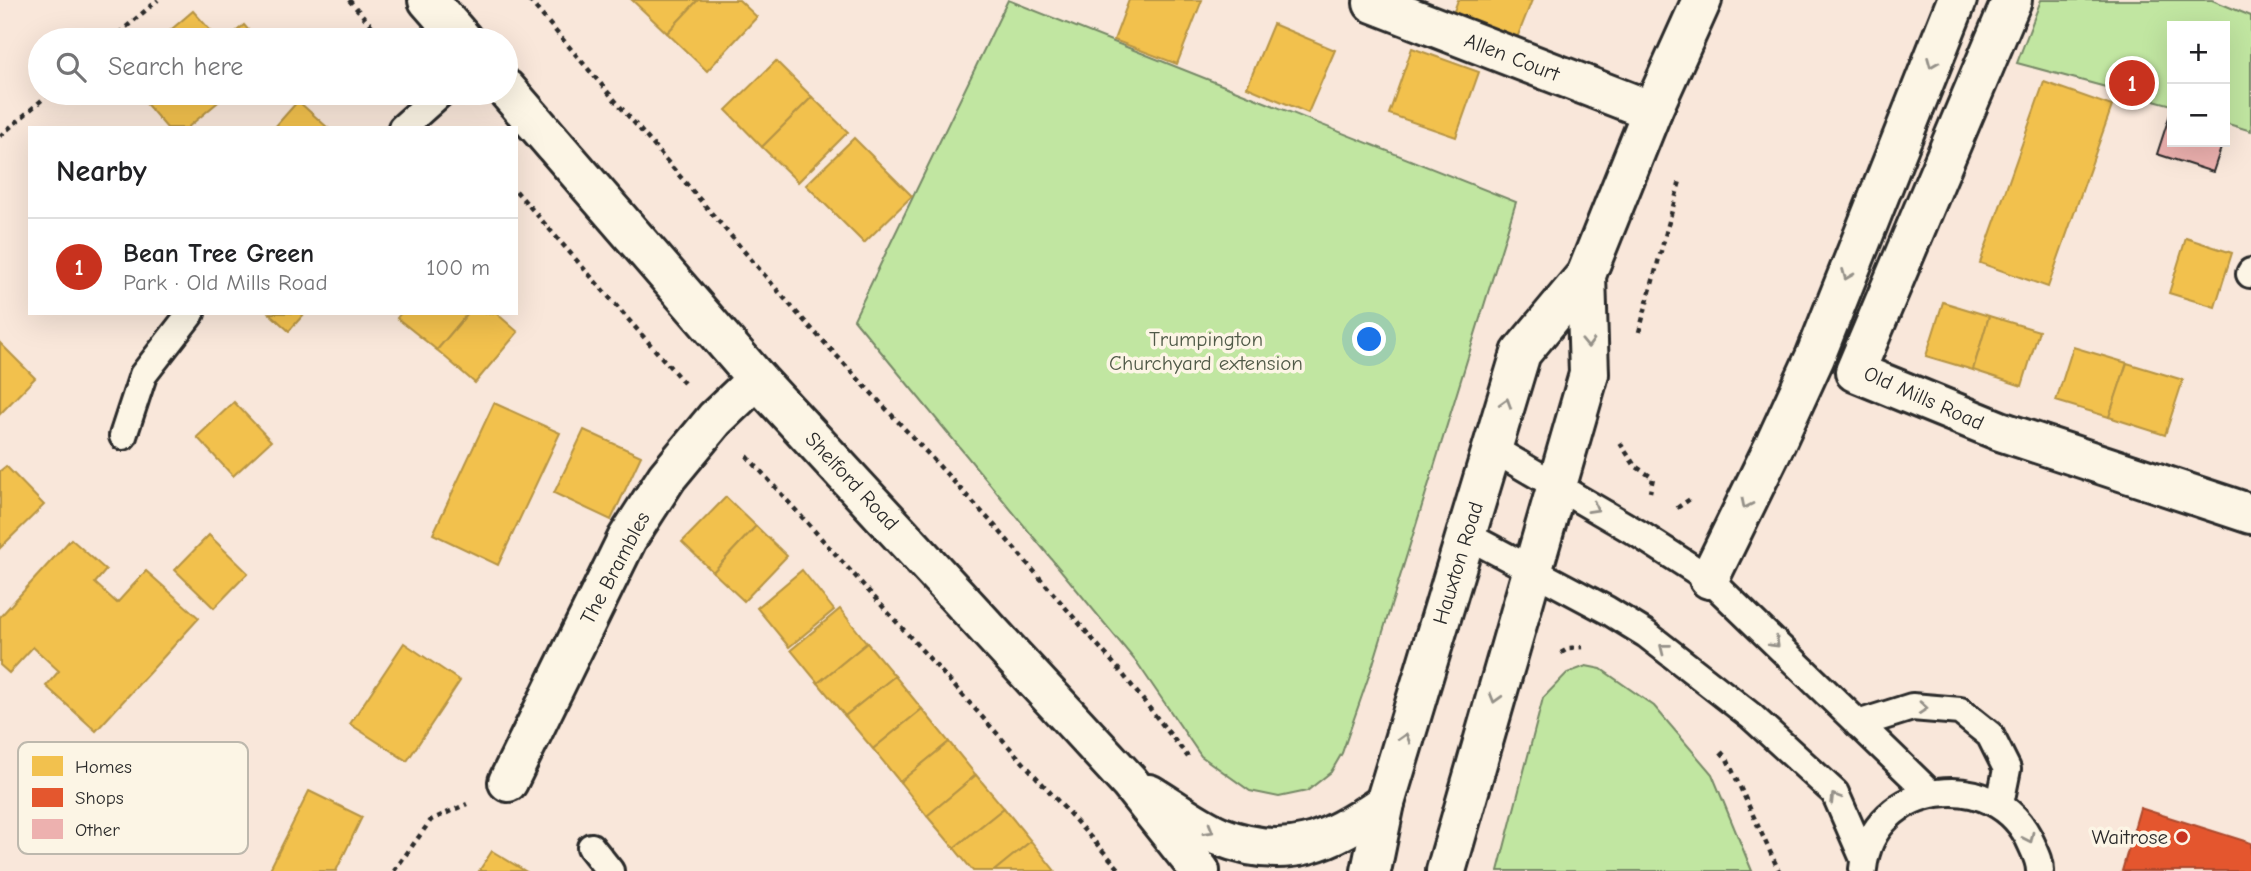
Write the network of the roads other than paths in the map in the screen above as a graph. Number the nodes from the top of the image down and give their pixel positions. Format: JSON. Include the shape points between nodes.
{"nodes":[{"id":1,"x":428,"y":0,"type":"edge"},
{"id":2,"x":1702,"y":0,"type":"edge"},
{"id":3,"x":1957,"y":0,"type":"edge"},
{"id":4,"x":2012,"y":0,"type":"edge"},
{"id":5,"x":1373,"y":3,"type":"dead end"},
{"id":6,"x":452,"y":28,"type":"edge"},
{"id":7,"x":518,"y":103,"type":"edge"},
{"id":8,"x":428,"y":105,"type":"edge"},
{"id":9,"x":1651,"y":111,"type":"junction"},
{"id":10,"x":404,"y":126,"type":"edge"},
{"id":11,"x":1586,"y":275,"type":"junction"},
{"id":12,"x":189,"y":315,"type":"edge"},
{"id":13,"x":757,"y":379,"type":"junction"},
{"id":14,"x":123,"y":436,"type":"dead end"},
{"id":15,"x":1493,"y":449,"type":"junction"},
{"id":16,"x":1556,"y":486,"type":"junction"},
{"id":17,"x":2251,"y":514,"type":"edge"},
{"id":18,"x":1466,"y":535,"type":"junction"},
{"id":19,"x":1532,"y":570,"type":"junction"},
{"id":20,"x":1709,"y":579,"type":"junction"},
{"id":21,"x":1858,"y":724,"type":"junction"},
{"id":22,"x":508,"y":782,"type":"road end"},
{"id":23,"x":1129,"y":782,"type":"junction"},
{"id":24,"x":1930,"y":793,"type":"junction"},
{"id":25,"x":1385,"y":803,"type":"junction"},
{"id":26,"x":2000,"y":804,"type":"junction"},
{"id":27,"x":591,"y":847,"type":"dead end"},
{"id":28,"x":1863,"y":865,"type":"edge"},
{"id":29,"x":610,"y":871,"type":"edge"},
{"id":30,"x":1200,"y":871,"type":"edge"},
{"id":31,"x":1371,"y":871,"type":"edge"},
{"id":32,"x":1446,"y":871,"type":"edge"},
{"id":33,"x":2040,"y":871,"type":"edge"}],
"edges":[{"from":1,"to":6,"type":"main road"},
{"from":2,"to":9,"type":"main road","name":"Hauxton Road"},
{"from":3,"to":20,"type":"main road","one_way":true,"via":[[1815,357]]},
{"from":4,"to":17,"type":"main road","name":"Old Mills Road","via":[[1855,372],[2000,431]]},
{"from":5,"to":9,"type":"main road","name":"Allen Court"},
{"from":7,"to":13,"type":"main road","name":"Shelford Road"},
{"from":8,"to":10,"type":"lane"},
{"from":9,"to":11,"type":"main road","name":"Hauxton Road"},
{"from":15,"to":11,"type":"main road","name":"Hauxton Road","one_way":true,"via":[[1521,353]]},
{"from":11,"to":16,"type":"main road","name":"Hauxton Road","one_way":true,"via":[[1589,374]]},
{"from":12,"to":14,"type":"lane","via":[[143,375]]},
{"from":13,"to":22,"type":"main road","name":"The Brambles","via":[[715,419],[667,477],[627,539]]},
{"from":13,"to":23,"type":"main road","name":"Shelford Road"},
{"from":15,"to":16,"type":"lane"},
{"from":15,"to":18,"type":"main road","name":"Hauxton Road"},
{"from":16,"to":19,"type":"main road","name":"Hauxton Road"},
{"from":16,"to":20,"type":"lane","one_way":true},
{"from":18,"to":19,"type":"lane"},
{"from":25,"to":18,"type":"main road","name":"Hauxton Road","one_way":true},
{"from":28,"to":19,"type":"lane","one_way":true,"via":[[1835,793],[1751,716],[1646,634]]},
{"from":19,"to":32,"type":"main road","name":"Hauxton Road","one_way":true},
{"from":20,"to":21,"type":"lane","one_way":true},
{"from":21,"to":24,"type":"lane"},
{"from":21,"to":26,"type":"lane","one_way":true,"via":[[1912,707],[1960,711],[1990,735],[2007,769]]},
{"from":23,"to":25,"type":"main road","one_way":true,"via":[[1219,835],[1264,848],[1298,848],[1326,839]]},
{"from":23,"to":30,"type":"main road","name":"Shelford Road"},
{"from":24,"to":26,"type":"lane","via":[[1967,792]]},
{"from":24,"to":28,"type":"lane","via":[[1888,817],[1873,836]]},
{"from":25,"to":31,"type":"main road","name":"Hauxton Road"},
{"from":26,"to":33,"type":"lane","one_way":true,"via":[[2026,830]]},
{"from":27,"to":29,"type":"lane"}]}
